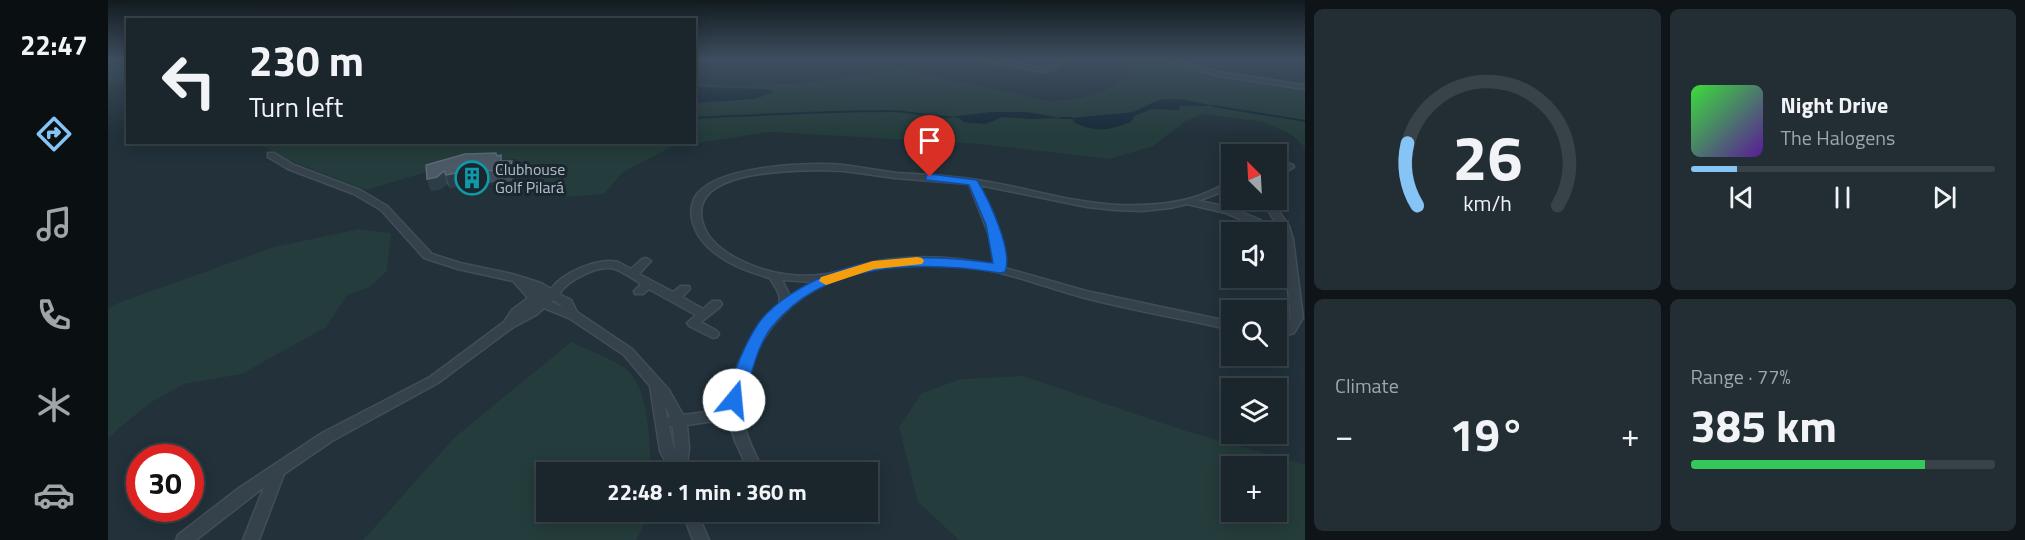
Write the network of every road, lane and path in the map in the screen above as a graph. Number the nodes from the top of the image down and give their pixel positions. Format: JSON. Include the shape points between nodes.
{"nodes":[{"id":1,"x":1286,"y":84,"type":"edge"},
{"id":2,"x":1305,"y":87,"type":"edge"},
{"id":3,"x":271,"y":155,"type":"dead end"},
{"id":4,"x":973,"y":182,"type":"junction"},
{"id":5,"x":1221,"y":190,"type":"edge"},
{"id":6,"x":1190,"y":203,"type":"junction"},
{"id":7,"x":1274,"y":210,"type":"edge"},
{"id":8,"x":1288,"y":239,"type":"junction"},
{"id":9,"x":646,"y":261,"type":"dead end"},
{"id":10,"x":1000,"y":269,"type":"junction"},
{"id":11,"x":622,"y":272,"type":"junction"},
{"id":12,"x":837,"y":275,"type":"junction"},
{"id":13,"x":774,"y":276,"type":"junction"},
{"id":14,"x":648,"y":284,"type":"junction"},
{"id":15,"x":685,"y":289,"type":"dead end"},
{"id":16,"x":639,"y":291,"type":"dead end"},
{"id":17,"x":548,"y":294,"type":"junction"},
{"id":18,"x":674,"y":298,"type":"junction"},
{"id":19,"x":716,"y":304,"type":"dead end"},
{"id":20,"x":784,"y":306,"type":"junction"},
{"id":21,"x":704,"y":314,"type":"junction"},
{"id":22,"x":1221,"y":324,"type":"edge"},
{"id":23,"x":1287,"y":332,"type":"edge"},
{"id":24,"x":713,"y":334,"type":"dead end"},
{"id":25,"x":656,"y":386,"type":"junction"},
{"id":26,"x":734,"y":413,"type":"junction"},
{"id":27,"x":678,"y":421,"type":"junction"},
{"id":28,"x":663,"y":423,"type":"junction"},
{"id":29,"x":672,"y":462,"type":"edge"},
{"id":30,"x":682,"y":462,"type":"edge"},
{"id":31,"x":751,"y":462,"type":"edge"},
{"id":32,"x":278,"y":470,"type":"junction"},
{"id":33,"x":694,"y":522,"type":"edge"},
{"id":34,"x":184,"y":540,"type":"edge"},
{"id":35,"x":251,"y":540,"type":"edge"},
{"id":36,"x":701,"y":540,"type":"edge"}],
"edges":[{"from":1,"to":2,"type":"street"},
{"from":3,"to":17,"type":"street","via":[[291,167],[357,192],[384,208],[428,256],[496,272]]},
{"from":4,"to":6,"type":"street","via":[[1108,208],[1132,210]]},
{"from":4,"to":10,"type":"street","via":[[992,225]]},
{"from":4,"to":13,"type":"street","via":[[820,168],[756,173],[715,184],[702,193],[696,215],[700,233],[741,266]]},
{"from":5,"to":6,"type":"street"},
{"from":6,"to":8,"type":"street","via":[[1249,217]]},
{"from":7,"to":8,"type":"street"},
{"from":8,"to":23,"type":"street","via":[[1297,318]]},
{"from":9,"to":11,"type":"street"},
{"from":10,"to":12,"type":"street","via":[[909,261]]},
{"from":10,"to":22,"type":"street","via":[[1086,294]]},
{"from":11,"to":14,"type":"street"},
{"from":11,"to":17,"type":"street","via":[[615,264],[587,268]]},
{"from":12,"to":13,"type":"street","via":[[796,279]]},
{"from":12,"to":20,"type":"street"},
{"from":13,"to":20,"type":"street","via":[[785,295]]},
{"from":14,"to":16,"type":"street"},
{"from":14,"to":18,"type":"street"},
{"from":15,"to":18,"type":"street"},
{"from":17,"to":25,"type":"street","via":[[567,303],[573,315],[628,352]]},
{"from":17,"to":32,"type":"street","via":[[521,319],[434,380],[348,424]]},
{"from":18,"to":21,"type":"street","via":[[683,308]]},
{"from":19,"to":21,"type":"street"},
{"from":20,"to":26,"type":"street","via":[[764,326],[750,353],[734,400]]},
{"from":21,"to":24,"type":"street","via":[[693,323]]},
{"from":25,"to":27,"type":"street","via":[[672,402]]},
{"from":25,"to":28,"type":"street"},
{"from":26,"to":27,"type":"street"},
{"from":26,"to":31,"type":"street"},
{"from":27,"to":28,"type":"street"},
{"from":27,"to":30,"type":"street"},
{"from":28,"to":29,"type":"street"},
{"from":32,"to":34,"type":"street"},
{"from":32,"to":35,"type":"street"},
{"from":33,"to":36,"type":"street"}]}
